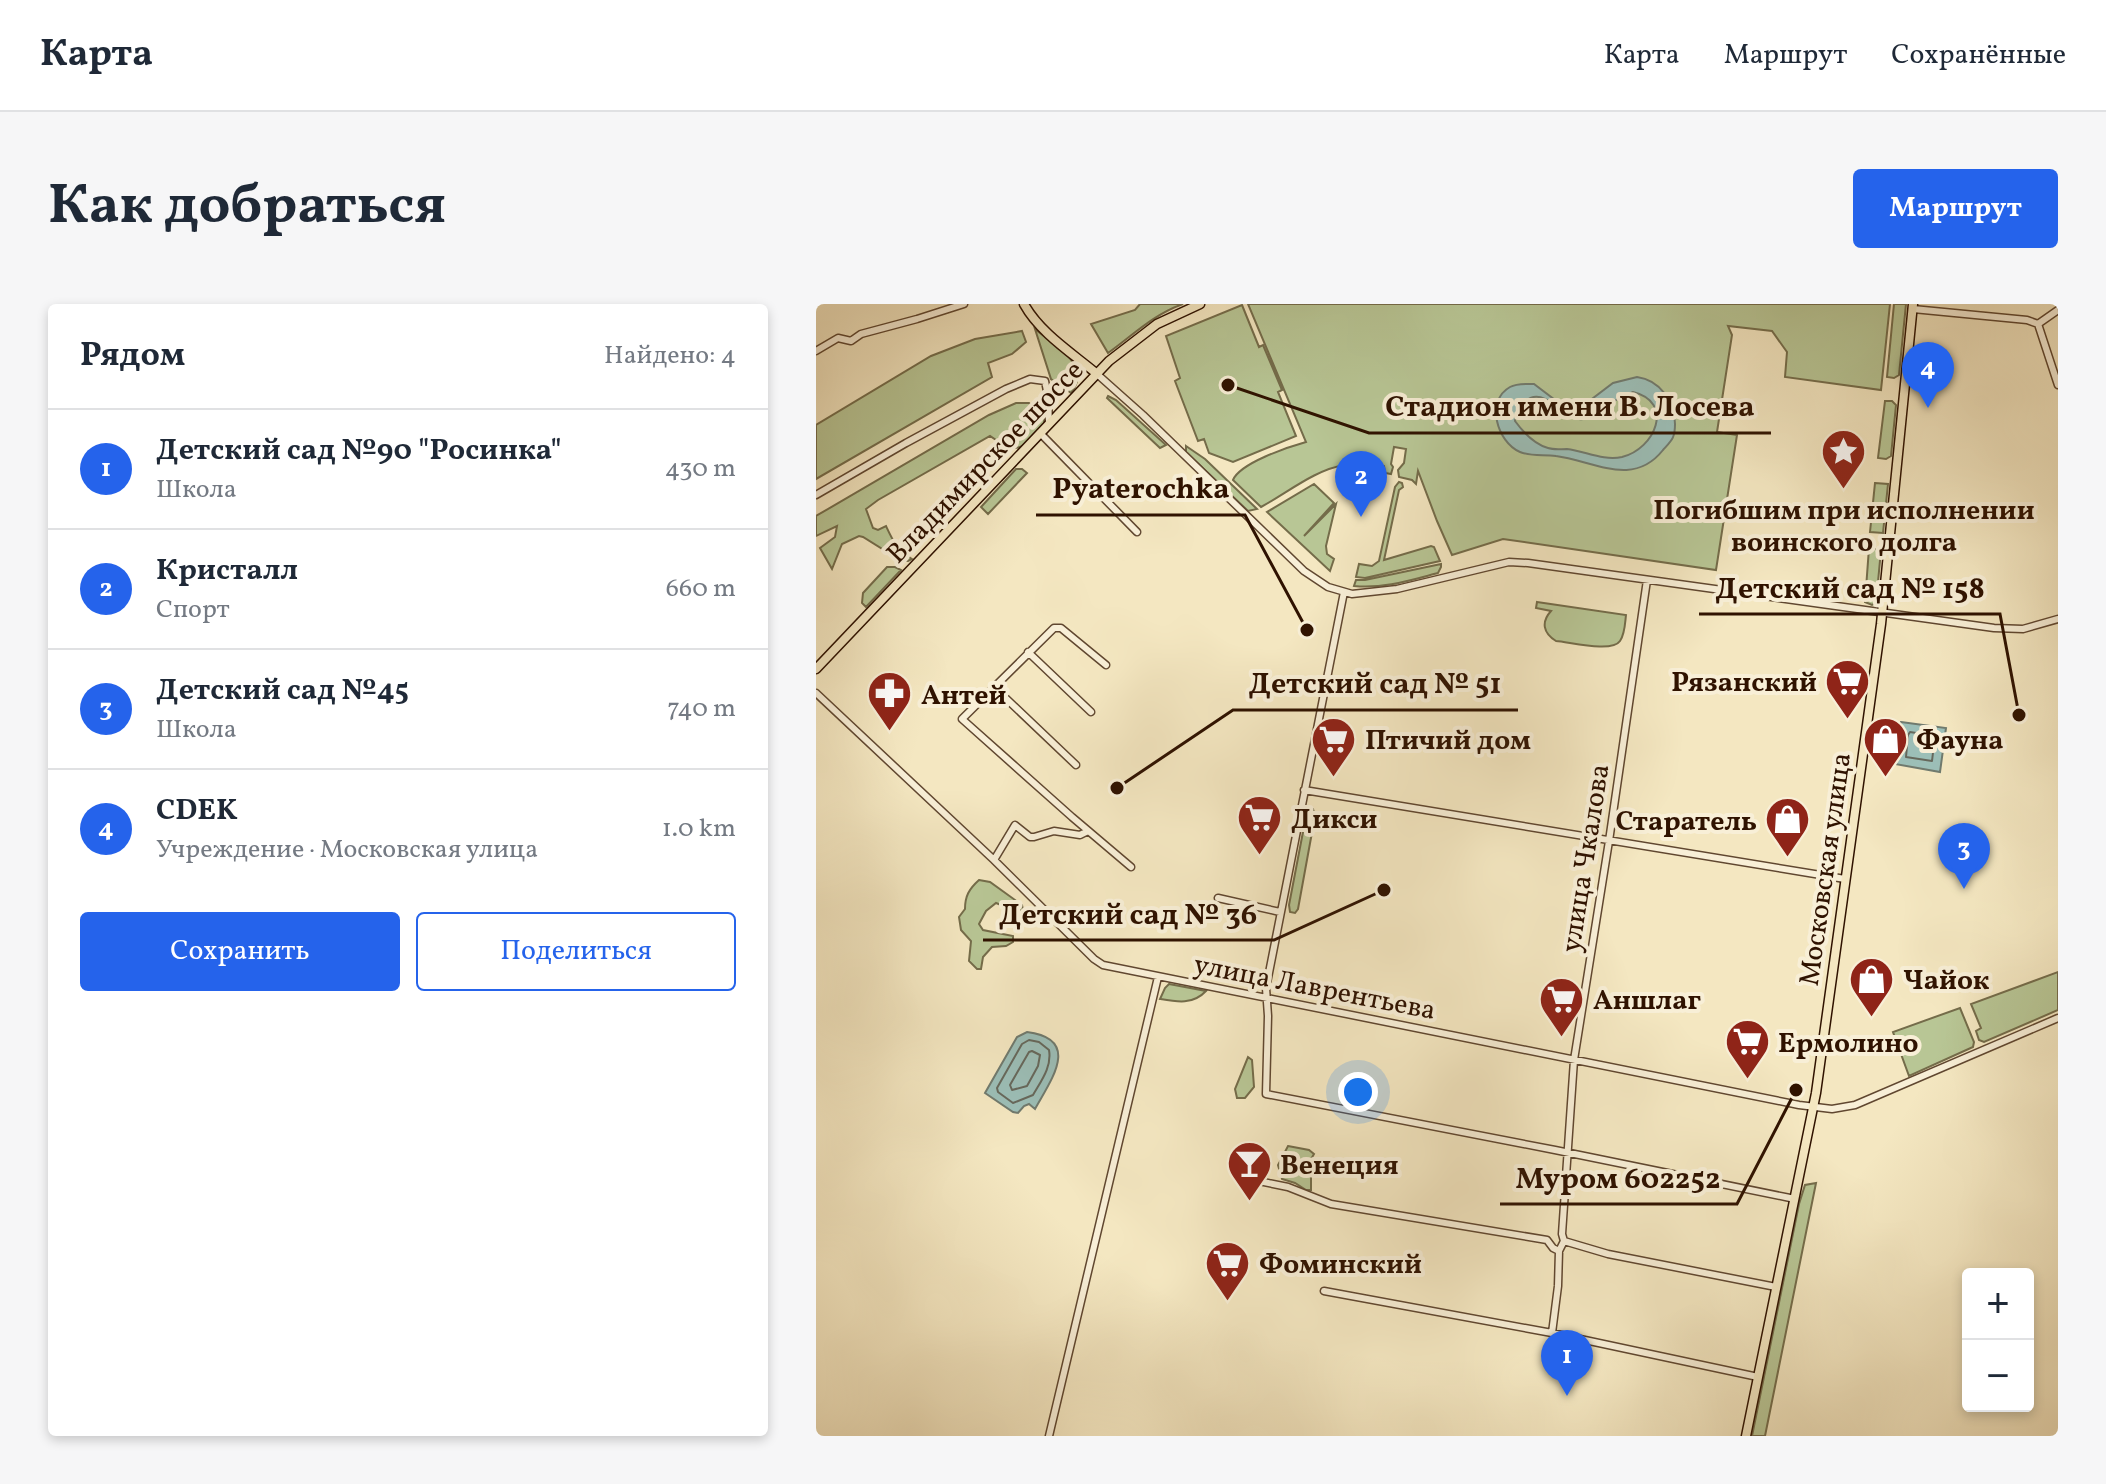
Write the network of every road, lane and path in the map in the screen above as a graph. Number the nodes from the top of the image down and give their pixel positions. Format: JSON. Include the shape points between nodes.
{"nodes":[{"id":1,"x":964,"y":304,"type":"edge"},
{"id":2,"x":1024,"y":304,"type":"edge"},
{"id":3,"x":1200,"y":304,"type":"edge"},
{"id":4,"x":1913,"y":306,"type":"edge"},
{"id":5,"x":2058,"y":310,"type":"edge"},
{"id":6,"x":2038,"y":324,"type":"junction"},
{"id":7,"x":816,"y":351,"type":"edge"},
{"id":8,"x":1097,"y":374,"type":"junction"},
{"id":9,"x":2058,"y":385,"type":"edge"},
{"id":10,"x":1049,"y":424,"type":"junction"},
{"id":11,"x":1040,"y":433,"type":"junction"},
{"id":12,"x":816,"y":495,"type":"edge"},
{"id":13,"x":1137,"y":532,"type":"dead end"},
{"id":14,"x":1647,"y":580,"type":"junction"},
{"id":15,"x":1344,"y":592,"type":"junction"},
{"id":16,"x":1882,"y":613,"type":"junction"},
{"id":17,"x":2058,"y":619,"type":"edge"},
{"id":18,"x":1028,"y":652,"type":"junction"},
{"id":19,"x":1106,"y":665,"type":"dead end"},
{"id":20,"x":816,"y":669,"type":"edge"},
{"id":21,"x":995,"y":688,"type":"junction"},
{"id":22,"x":816,"y":693,"type":"edge"},
{"id":23,"x":1091,"y":712,"type":"dead end"},
{"id":24,"x":1076,"y":765,"type":"dead end"},
{"id":25,"x":1304,"y":790,"type":"junction"},
{"id":26,"x":1088,"y":831,"type":"junction"},
{"id":27,"x":1609,"y":841,"type":"junction"},
{"id":28,"x":994,"y":860,"type":"junction"},
{"id":29,"x":1131,"y":867,"type":"dead end"},
{"id":30,"x":1845,"y":879,"type":"junction"},
{"id":31,"x":1218,"y":898,"type":"dead end"},
{"id":32,"x":1280,"y":912,"type":"junction"},
{"id":33,"x":1158,"y":977,"type":"junction"},
{"id":34,"x":1266,"y":998,"type":"junction"},
{"id":35,"x":2058,"y":1018,"type":"edge"},
{"id":36,"x":1574,"y":1060,"type":"junction"},
{"id":37,"x":1813,"y":1107,"type":"junction"},
{"id":38,"x":1567,"y":1153,"type":"junction"},
{"id":39,"x":1239,"y":1177,"type":"dead end"},
{"id":40,"x":1795,"y":1199,"type":"junction"},
{"id":41,"x":1563,"y":1238,"type":"junction"},
{"id":42,"x":1547,"y":1240,"type":"junction"},
{"id":43,"x":1559,"y":1251,"type":"junction"},
{"id":44,"x":1776,"y":1287,"type":"junction"},
{"id":45,"x":1324,"y":1291,"type":"dead end"},
{"id":46,"x":1552,"y":1333,"type":"junction"},
{"id":47,"x":1758,"y":1377,"type":"junction"},
{"id":48,"x":1049,"y":1436,"type":"edge"},
{"id":49,"x":1746,"y":1436,"type":"edge"}],
"edges":[{"from":1,"to":7,"type":"street","via":[[851,341],[838,338]]},
{"from":2,"to":8,"type":"main road","via":[[1046,331]]},
{"from":3,"to":8,"type":"main road","name":"Владимирское шоссе","via":[[1157,324]]},
{"from":4,"to":6,"type":"street"},
{"from":4,"to":16,"type":"main road","name":"Московская улица"},
{"from":5,"to":6,"type":"street"},
{"from":6,"to":9,"type":"street"},
{"from":8,"to":10,"type":"main road","name":"Владимирское шоссе"},
{"from":8,"to":15,"type":"street","via":[[1304,571]]},
{"from":10,"to":11,"type":"main road","name":"Владимирское шоссе"},
{"from":10,"to":12,"type":"street","via":[[1045,381],[1030,379]]},
{"from":11,"to":13,"type":"street"},
{"from":11,"to":20,"type":"main road","name":"Владимирское шоссе"},
{"from":14,"to":15,"type":"street","via":[[1509,562],[1397,589]]},
{"from":14,"to":16,"type":"street"},
{"from":14,"to":27,"type":"street","name":"улица Чкалова"},
{"from":15,"to":25,"type":"street"},
{"from":16,"to":17,"type":"street","via":[[2010,629]]},
{"from":16,"to":30,"type":"main road","name":"Московская улица"},
{"from":18,"to":19,"type":"street","via":[[1054,628],[1061,628]]},
{"from":18,"to":21,"type":"street"},
{"from":18,"to":23,"type":"street"},
{"from":21,"to":24,"type":"street"},
{"from":21,"to":26,"type":"street","via":[[962,719]]},
{"from":22,"to":28,"type":"street","name":"улица Лаврентьева"},
{"from":25,"to":27,"type":"street"},
{"from":25,"to":32,"type":"street"},
{"from":26,"to":28,"type":"street","via":[[1030,837],[1015,825]]},
{"from":26,"to":29,"type":"street"},
{"from":27,"to":30,"type":"street"},
{"from":27,"to":36,"type":"street","name":"улица Чкалова"},
{"from":28,"to":33,"type":"street","name":"улица Лаврентьева","via":[[1094,959]]},
{"from":30,"to":37,"type":"main road","name":"Московская улица"},
{"from":31,"to":32,"type":"street"},
{"from":32,"to":34,"type":"street"},
{"from":33,"to":34,"type":"street","name":"улица Лаврентьева"},
{"from":33,"to":48,"type":"street"},
{"from":34,"to":36,"type":"street","name":"улица Лаврентьева"},
{"from":34,"to":38,"type":"street","via":[[1266,1094]]},
{"from":35,"to":37,"type":"street","name":"улица Лаврентьева","via":[[1855,1105]]},
{"from":36,"to":37,"type":"street","name":"улица Лаврентьева"},
{"from":36,"to":38,"type":"street","name":"улица Чкалова"},
{"from":37,"to":40,"type":"main road","name":"Московская улица"},
{"from":38,"to":40,"type":"street"},
{"from":38,"to":41,"type":"street","name":"улица Чкалова"},
{"from":39,"to":42,"type":"street","via":[[1288,1187],[1331,1204]]},
{"from":40,"to":44,"type":"main road","name":"Московская улица"},
{"from":41,"to":42,"type":"street"},
{"from":41,"to":43,"type":"street","name":"улица Чкалова"},
{"from":41,"to":44,"type":"street","via":[[1608,1254]]},
{"from":42,"to":43,"type":"street"},
{"from":43,"to":46,"type":"street","name":"улица Чкалова"},
{"from":44,"to":47,"type":"main road","name":"Московская улица"},
{"from":45,"to":46,"type":"street"},
{"from":46,"to":47,"type":"street"},
{"from":47,"to":49,"type":"main road","name":"Московская улица"}]}
